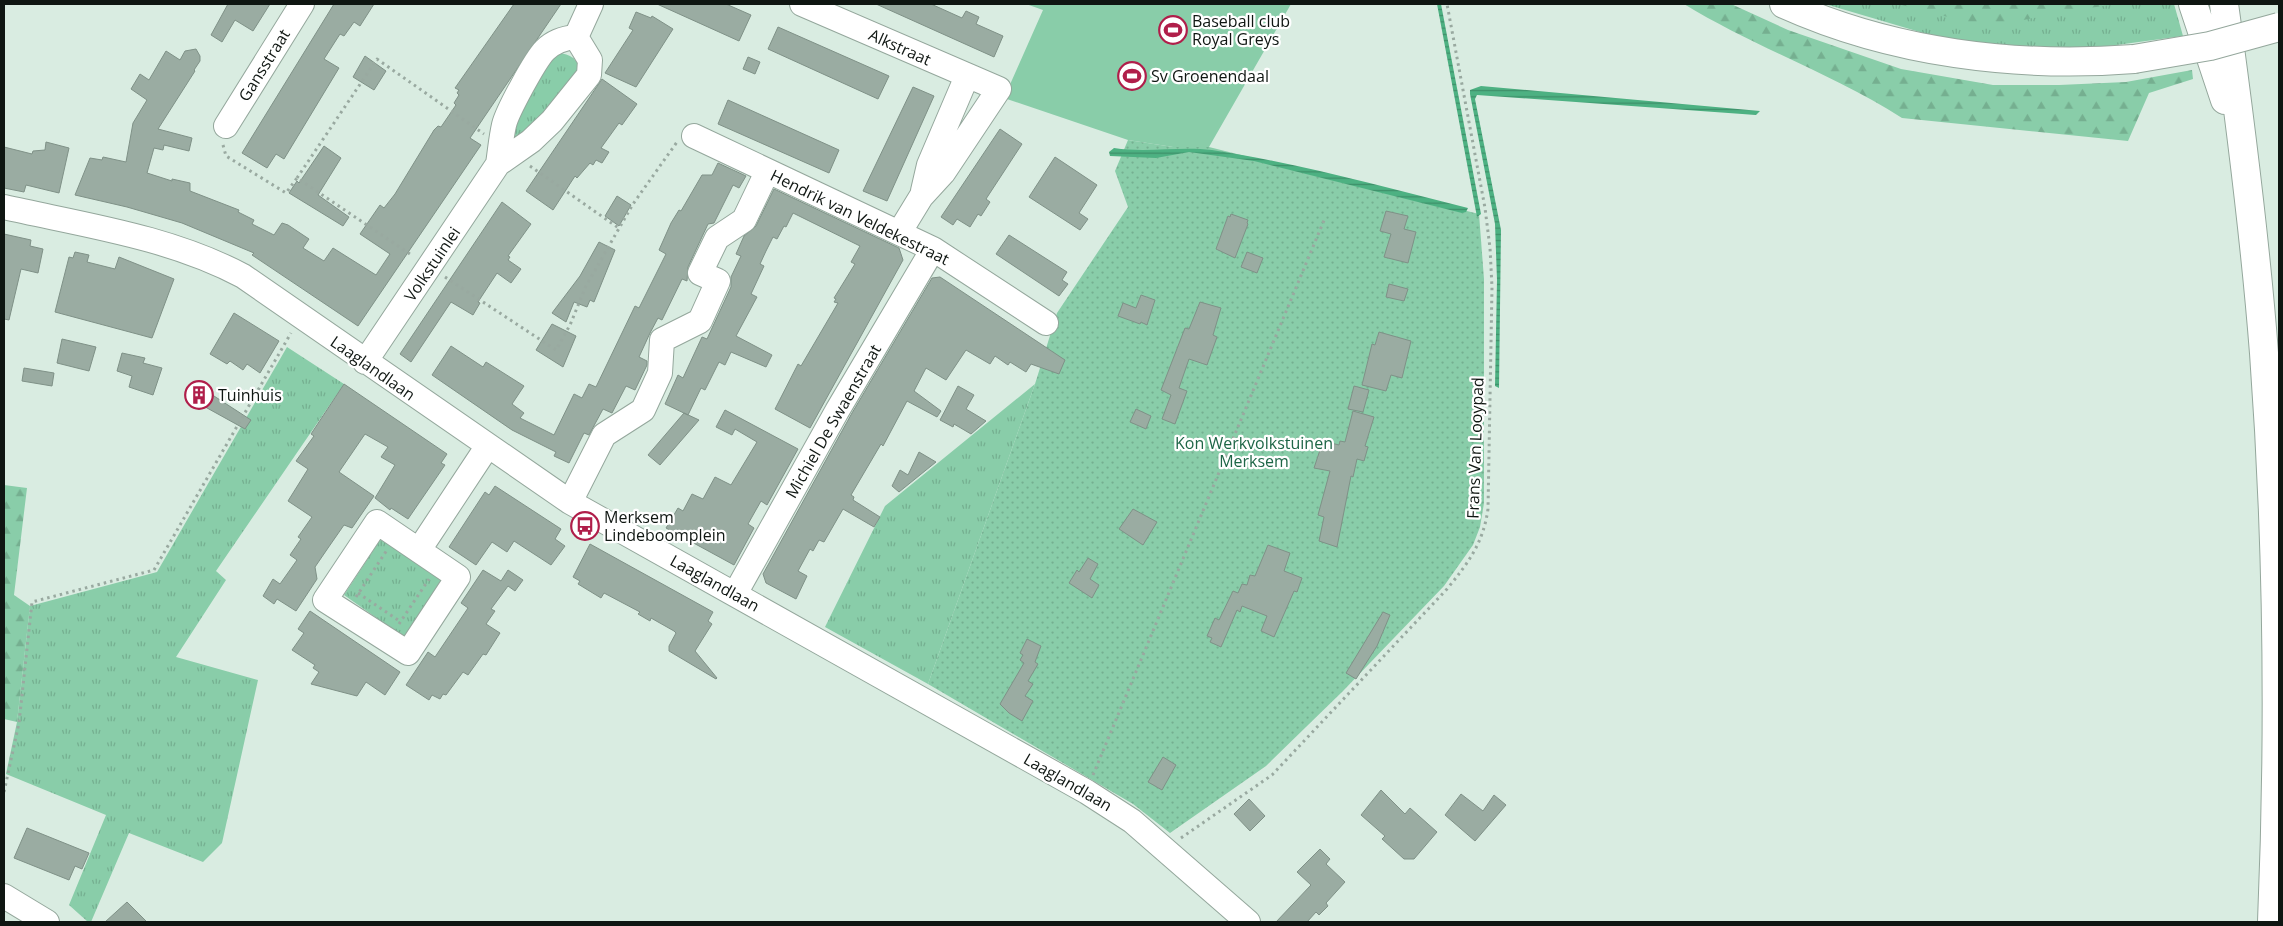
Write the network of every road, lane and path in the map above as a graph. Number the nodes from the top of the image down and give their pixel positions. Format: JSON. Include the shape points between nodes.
{"nodes":[{"id":1,"x":302,"y":4,"type":"edge"},
{"id":2,"x":591,"y":4,"type":"edge"},
{"id":3,"x":802,"y":4,"type":"edge"},
{"id":4,"x":1447,"y":4,"type":"edge"},
{"id":5,"x":1784,"y":4,"type":"edge"},
{"id":6,"x":2193,"y":4,"type":"edge"},
{"id":7,"x":2224,"y":4,"type":"edge"},
{"id":8,"x":2279,"y":27,"type":"edge"},
{"id":9,"x":576,"y":37,"type":"junction"},
{"id":10,"x":967,"y":76,"type":"junction"},
{"id":11,"x":226,"y":126,"type":"dead end"},
{"id":12,"x":694,"y":136,"type":"dead end"},
{"id":13,"x":503,"y":154,"type":"junction"},
{"id":14,"x":2244,"y":159,"type":"junction"},
{"id":15,"x":767,"y":172,"type":"junction"},
{"id":16,"x":297,"y":178,"type":"dead end"},
{"id":17,"x":921,"y":197,"type":"junction"},
{"id":18,"x":4,"y":207,"type":"edge"},
{"id":19,"x":1325,"y":218,"type":"dead end"},
{"id":20,"x":620,"y":228,"type":"dead end"},
{"id":21,"x":899,"y":233,"type":"junction"},
{"id":22,"x":933,"y":249,"type":"junction"},
{"id":23,"x":300,"y":317,"type":"junction"},
{"id":24,"x":1046,"y":323,"type":"dead end"},
{"id":25,"x":365,"y":362,"type":"junction"},
{"id":26,"x":488,"y":446,"type":"junction"},
{"id":27,"x":570,"y":502,"type":"junction"},
{"id":28,"x":397,"y":535,"type":"junction"},
{"id":29,"x":419,"y":550,"type":"junction"},
{"id":30,"x":439,"y":564,"type":"junction"},
{"id":31,"x":358,"y":593,"type":"junction"},
{"id":32,"x":735,"y":594,"type":"junction"},
{"id":33,"x":345,"y":613,"type":"junction"},
{"id":34,"x":394,"y":631,"type":"junction"},
{"id":35,"x":4,"y":792,"type":"edge"},
{"id":36,"x":1086,"y":792,"type":"junction"},
{"id":37,"x":1165,"y":850,"type":"junction"},
{"id":38,"x":4,"y":896,"type":"edge"},
{"id":39,"x":47,"y":922,"type":"edge"},
{"id":40,"x":1248,"y":922,"type":"edge"},
{"id":41,"x":2272,"y":922,"type":"edge"}],
"edges":[{"from":1,"to":11,"type":"street","name":"Gansstraat"},
{"from":2,"to":9,"type":"street"},
{"from":3,"to":10,"type":"street","name":"Alkstraat"},
{"from":4,"to":37,"type":"path","name":"Frans Van Looypad","via":[[1486,208],[1490,248],[1492,297],[1486,527],[1471,558],[1447,589],[1272,775]]},
{"from":5,"to":8,"type":"highway","bridge":true,"via":[[1827,21],[1918,46],[2006,60],[2047,62],[2134,59],[2210,46]]},
{"from":6,"to":14,"type":"highway"},
{"from":7,"to":14,"type":"highway"},
{"from":9,"to":13,"type":"street","name":"Volkstuinlei","via":[[553,44],[536,62],[504,123]]},
{"from":9,"to":13,"type":"street","name":"Volkstuinlei","via":[[590,60],[589,76],[531,141]]},
{"from":10,"to":17,"type":"street","via":[[929,165]]},
{"from":10,"to":17,"type":"street","name":"Alkstraat","via":[[999,89],[943,173]]},
{"from":12,"to":15,"type":"street","name":"Hendrik van Veldekestraat"},
{"from":13,"to":16,"type":"path","via":[[377,59]]},
{"from":13,"to":20,"type":"path"},
{"from":13,"to":25,"type":"street","name":"Volkstuinlei"},
{"from":14,"to":41,"type":"highway","via":[[2264,351],[2276,609]]},
{"from":15,"to":21,"type":"street","name":"Hendrik van Veldekestraat"},
{"from":15,"to":27,"type":"street","via":[[744,220],[717,238],[700,273],[718,281],[700,321],[662,340],[660,373],[643,410],[604,435]]},
{"from":17,"to":21,"type":"street"},
{"from":18,"to":23,"type":"street","name":"Laaglandlaan","via":[[126,234],[208,259],[243,276]]},
{"from":19,"to":36,"type":"path"},
{"from":21,"to":22,"type":"street","name":"Hendrik van Veldekestraat"},
{"from":22,"to":24,"type":"street","name":"Hendrik van Veldekestraat"},
{"from":22,"to":32,"type":"street","name":"Michiel De Swaenstraat","via":[[837,411]]},
{"from":23,"to":25,"type":"street","name":"Laaglandlaan"},
{"from":23,"to":35,"type":"path","via":[[154,570],[32,602],[19,723]]},
{"from":25,"to":26,"type":"street","name":"Laaglandlaan"},
{"from":26,"to":27,"type":"street","name":"Laaglandlaan"},
{"from":26,"to":29,"type":"street"},
{"from":27,"to":32,"type":"street","name":"Laaglandlaan"},
{"from":28,"to":29,"type":"street"},
{"from":28,"to":31,"type":"path"},
{"from":28,"to":33,"type":"street","via":[[377,522],[325,600]]},
{"from":29,"to":30,"type":"street"},
{"from":30,"to":34,"type":"path"},
{"from":30,"to":34,"type":"street","via":[[458,577],[408,653]]},
{"from":31,"to":33,"type":"path"},
{"from":31,"to":34,"type":"path"},
{"from":32,"to":36,"type":"street","name":"Laaglandlaan"},
{"from":33,"to":34,"type":"street"},
{"from":36,"to":37,"type":"street","name":"Laaglandlaan","via":[[1132,821]]},
{"from":37,"to":40,"type":"street","name":"Laaglandlaan"},
{"from":38,"to":39,"type":"street"}]}
